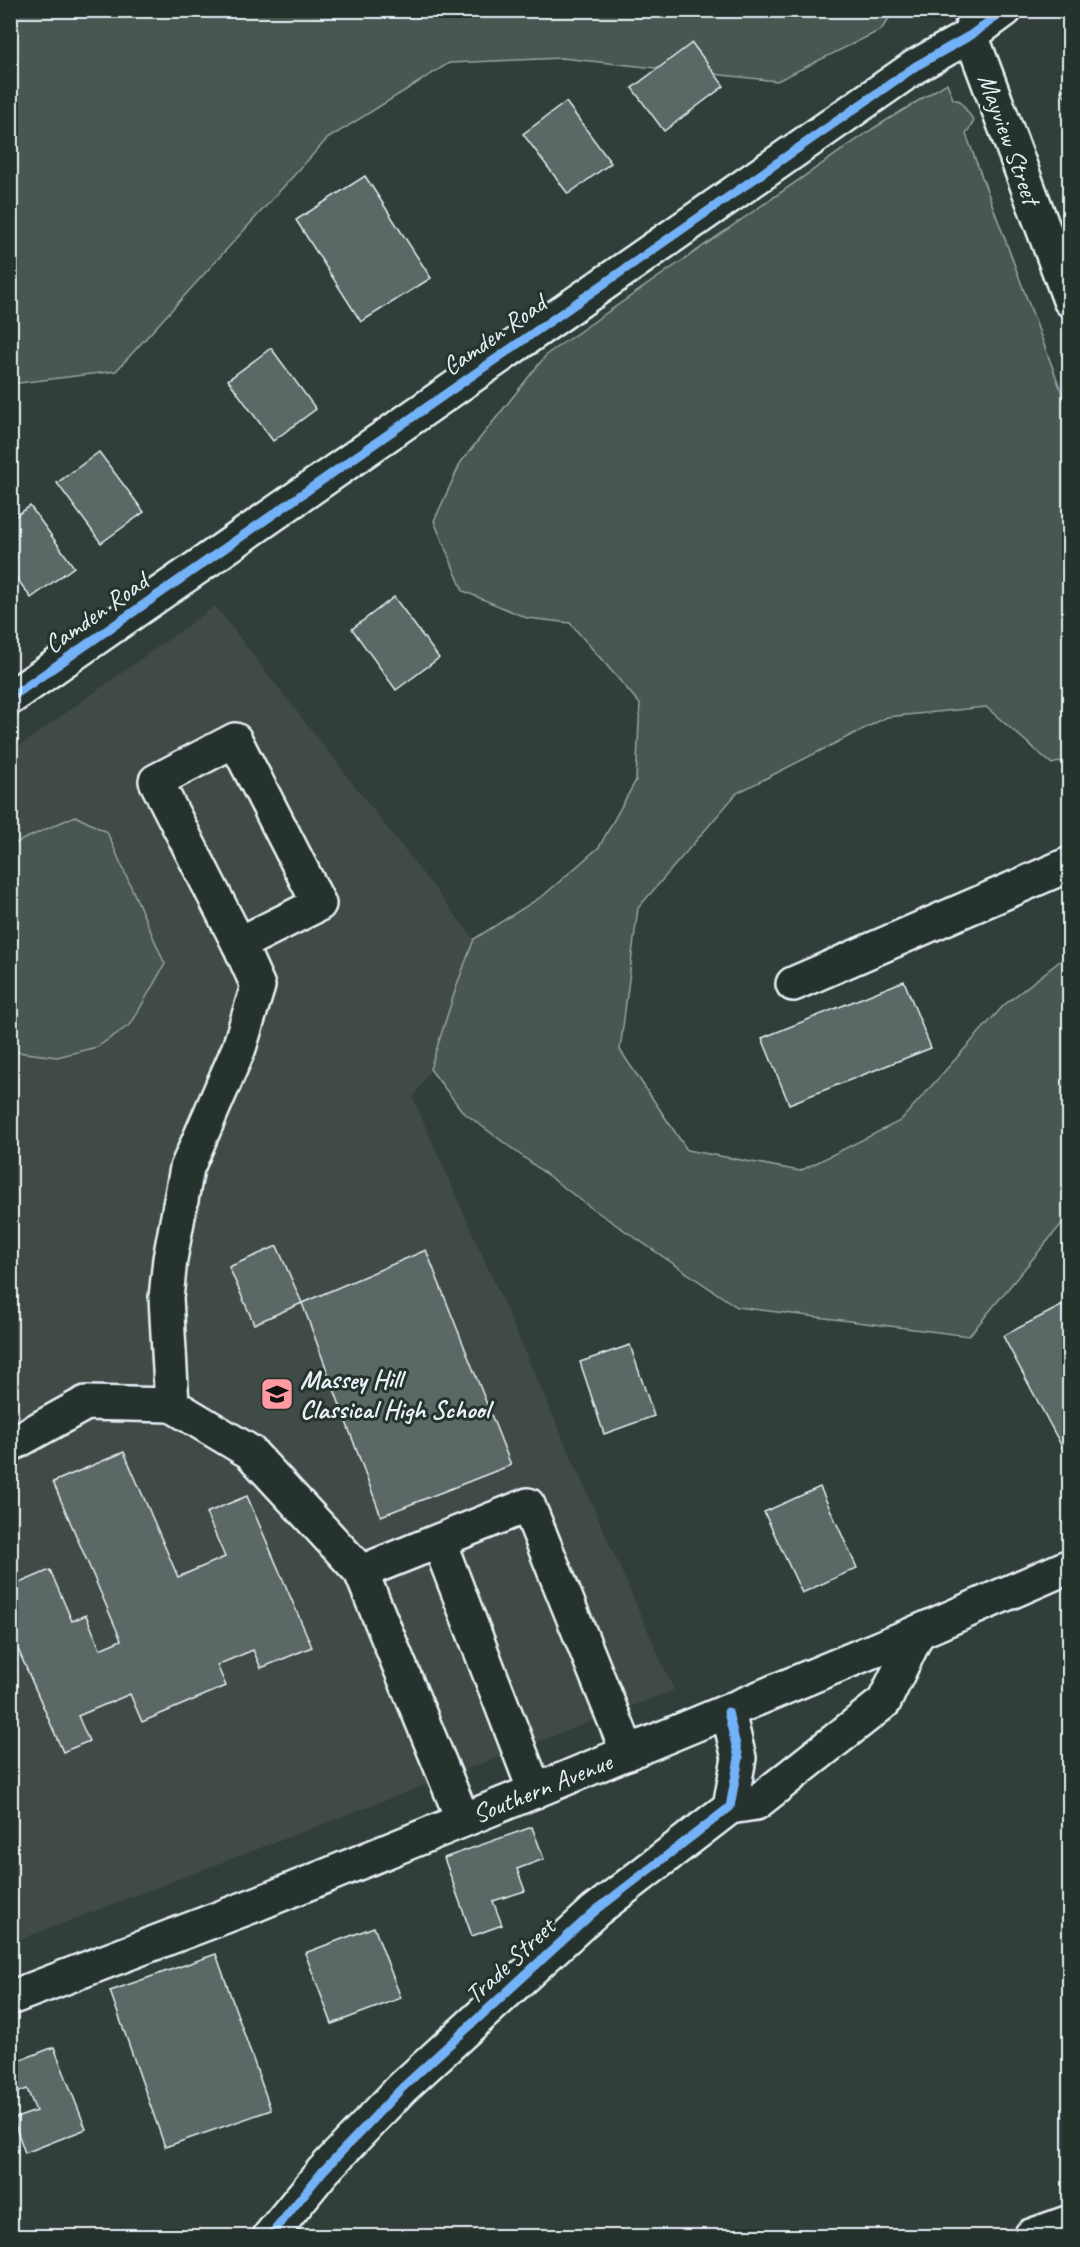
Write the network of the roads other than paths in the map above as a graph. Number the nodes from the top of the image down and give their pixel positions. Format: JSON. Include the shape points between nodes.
{"nodes":[{"id":1,"x":1005,"y":10,"type":"edge"},
{"id":2,"x":972,"y":23,"type":"edge"},
{"id":3,"x":1070,"y":300,"type":"edge"},
{"id":4,"x":10,"y":698,"type":"edge"},
{"id":5,"x":1070,"y":864,"type":"edge"},
{"id":6,"x":239,"y":944,"type":"junction"},
{"id":7,"x":793,"y":984,"type":"dead end"},
{"id":8,"x":171,"y":1405,"type":"junction"},
{"id":9,"x":10,"y":1445,"type":"edge"},
{"id":10,"x":439,"y":1542,"type":"junction"},
{"id":11,"x":1070,"y":1566,"type":"edge"},
{"id":12,"x":361,"y":1572,"type":"junction"},
{"id":13,"x":918,"y":1632,"type":"junction"},
{"id":14,"x":728,"y":1712,"type":"junction"},
{"id":15,"x":628,"y":1753,"type":"junction"},
{"id":16,"x":535,"y":1791,"type":"junction"},
{"id":17,"x":730,"y":1807,"type":"junction"},
{"id":18,"x":462,"y":1820,"type":"junction"},
{"id":19,"x":10,"y":1998,"type":"edge"},
{"id":20,"x":1070,"y":2222,"type":"edge"},
{"id":21,"x":270,"y":2236,"type":"edge"},
{"id":22,"x":1031,"y":2236,"type":"edge"}],
"edges":[{"from":1,"to":2,"type":"street","name":"Camden Road"},
{"from":2,"to":3,"type":"street","name":"Mayview Street"},
{"from":2,"to":4,"type":"street","name":"Camden Road","via":[[916,66]]},
{"from":5,"to":7,"type":"street"},
{"from":6,"to":6,"type":"street","via":[[319,904],[236,740],[156,781]]},
{"from":6,"to":8,"type":"street","via":[[258,986],[239,1048],[187,1168],[166,1298]]},
{"from":8,"to":9,"type":"street","via":[[86,1403]]},
{"from":8,"to":12,"type":"street","via":[[250,1452]]},
{"from":10,"to":12,"type":"street"},
{"from":10,"to":15,"type":"street","via":[[528,1505]]},
{"from":10,"to":16,"type":"street"},
{"from":11,"to":13,"type":"street","name":"Southern Avenue"},
{"from":12,"to":18,"type":"street"},
{"from":13,"to":14,"type":"street","name":"Southern Avenue"},
{"from":13,"to":17,"type":"street","via":[[884,1702],[756,1803]]},
{"from":14,"to":15,"type":"street","name":"Southern Avenue"},
{"from":14,"to":17,"type":"street","via":[[739,1758]]},
{"from":15,"to":16,"type":"street","name":"Southern Avenue"},
{"from":16,"to":18,"type":"street","name":"Southern Avenue"},
{"from":17,"to":21,"type":"street","name":"Trade Street","via":[[595,1911],[402,2088],[323,2172]]},
{"from":18,"to":19,"type":"street","name":"Southern Avenue","via":[[257,1904]]},
{"from":20,"to":22,"type":"street"}]}
